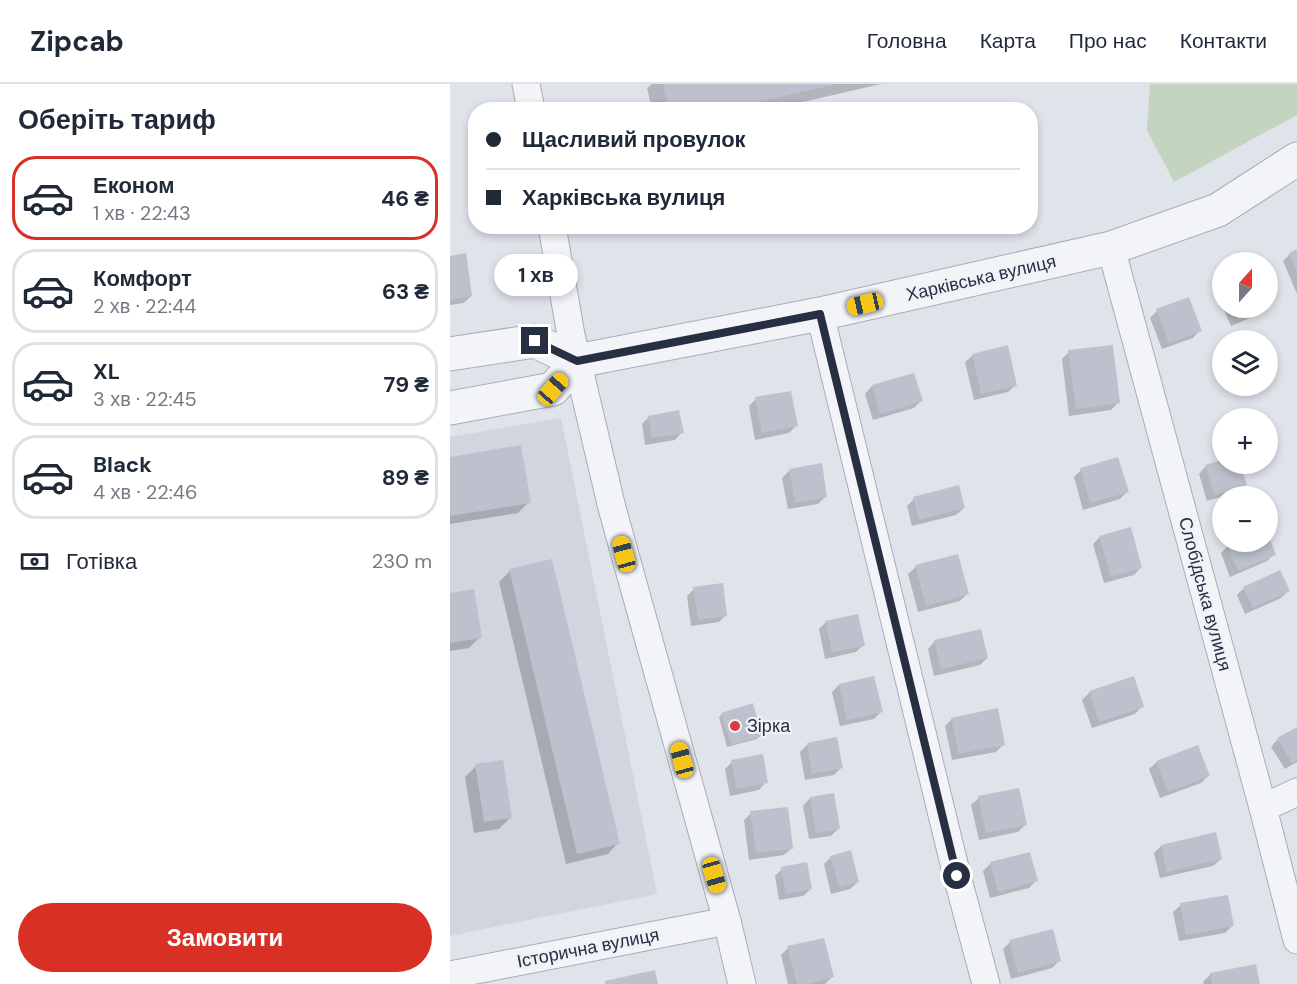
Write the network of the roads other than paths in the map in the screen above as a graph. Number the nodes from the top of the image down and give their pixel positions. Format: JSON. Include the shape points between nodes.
{"nodes":[{"id":1,"x":526,"y":84,"type":"edge"},
{"id":2,"x":529,"y":102,"type":"edge"},
{"id":3,"x":1297,"y":159,"type":"edge"},
{"id":4,"x":553,"y":234,"type":"edge"},
{"id":5,"x":1112,"y":248,"type":"junction"},
{"id":6,"x":820,"y":314,"type":"junction"},
{"id":7,"x":450,"y":354,"type":"edge"},
{"id":8,"x":577,"y":361,"type":"junction"},
{"id":9,"x":450,"y":408,"type":"edge"},
{"id":10,"x":1297,"y":792,"type":"edge"},
{"id":11,"x":1263,"y":808,"type":"junction"},
{"id":12,"x":727,"y":921,"type":"junction"},
{"id":13,"x":1297,"y":940,"type":"edge"},
{"id":14,"x":450,"y":975,"type":"edge"},
{"id":15,"x":742,"y":984,"type":"edge"},
{"id":16,"x":986,"y":984,"type":"edge"}],
"edges":[{"from":1,"to":2,"type":"street"},
{"from":3,"to":5,"type":"street","name":"Харківська вулиця","via":[[1218,210]]},
{"from":4,"to":8,"type":"street"},
{"from":5,"to":6,"type":"street","name":"Харківська вулиця"},
{"from":5,"to":11,"type":"street","name":"Слобідська вулиця"},
{"from":6,"to":8,"type":"street","name":"Харківська вулиця"},
{"from":6,"to":16,"type":"street"},
{"from":7,"to":8,"type":"street","via":[[535,341]]},
{"from":8,"to":9,"type":"street","via":[[553,389]]},
{"from":8,"to":12,"type":"street","via":[[612,508]]},
{"from":10,"to":11,"type":"street"},
{"from":11,"to":13,"type":"street","name":"Слобідська вулиця"},
{"from":12,"to":14,"type":"street","name":"Історична вулиця"},
{"from":12,"to":15,"type":"street"}]}
